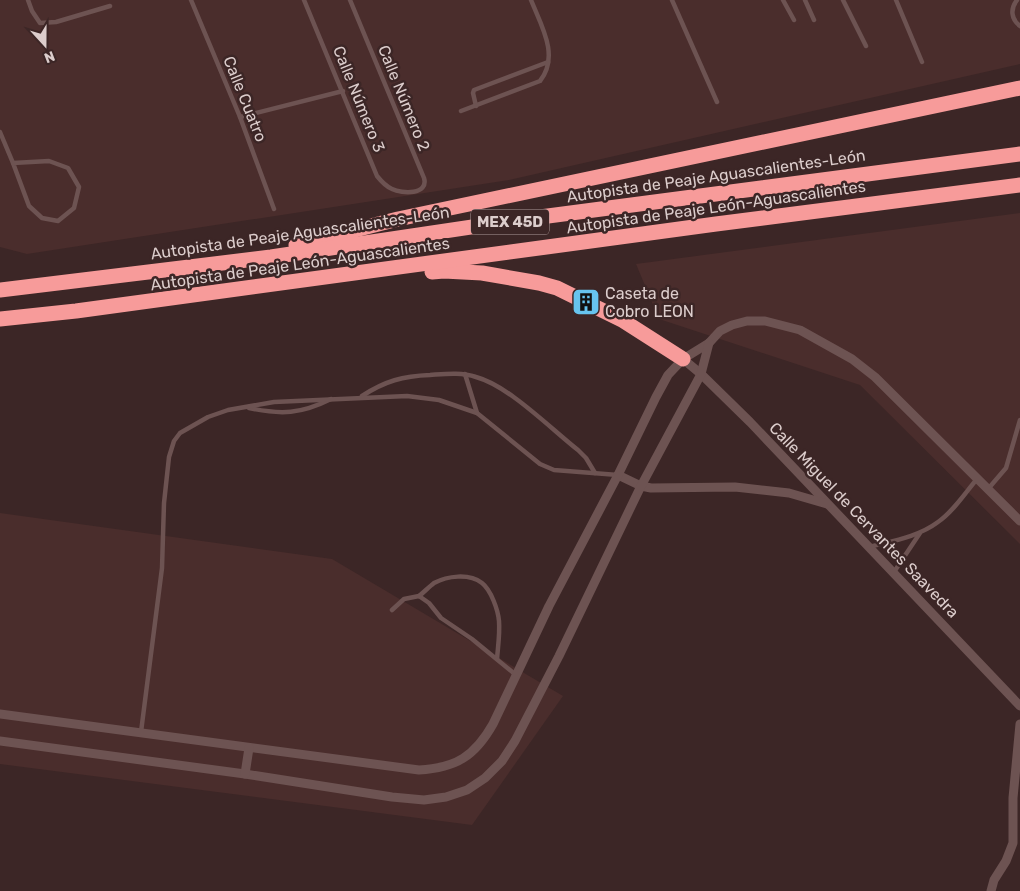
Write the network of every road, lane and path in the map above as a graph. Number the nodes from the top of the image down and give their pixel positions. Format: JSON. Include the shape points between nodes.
{"nodes":[{"id":1,"x":28,"y":0,"type":"edge"},
{"id":2,"x":191,"y":0,"type":"edge"},
{"id":3,"x":304,"y":0,"type":"edge"},
{"id":4,"x":350,"y":0,"type":"edge"},
{"id":5,"x":531,"y":0,"type":"edge"},
{"id":6,"x":672,"y":0,"type":"edge"},
{"id":7,"x":783,"y":0,"type":"edge"},
{"id":8,"x":805,"y":0,"type":"edge"},
{"id":9,"x":843,"y":0,"type":"edge"},
{"id":10,"x":896,"y":0,"type":"edge"},
{"id":11,"x":1017,"y":0,"type":"edge"},
{"id":12,"x":110,"y":6,"type":"dead end"},
{"id":13,"x":794,"y":20,"type":"dead end"},
{"id":14,"x":814,"y":20,"type":"dead end"},
{"id":15,"x":1020,"y":26,"type":"edge"},
{"id":16,"x":866,"y":46,"type":"dead end"},
{"id":17,"x":548,"y":62,"type":"junction"},
{"id":18,"x":922,"y":62,"type":"dead end"},
{"id":19,"x":1020,"y":88,"type":"edge"},
{"id":20,"x":343,"y":91,"type":"junction"},
{"id":21,"x":717,"y":102,"type":"dead end"},
{"id":22,"x":476,"y":106,"type":"junction"},
{"id":23,"x":461,"y":112,"type":"dead end"},
{"id":24,"x":240,"y":118,"type":"junction"},
{"id":25,"x":0,"y":132,"type":"edge"},
{"id":26,"x":1020,"y":154,"type":"edge"},
{"id":27,"x":13,"y":163,"type":"junction"},
{"id":28,"x":1020,"y":185,"type":"edge"},
{"id":29,"x":405,"y":193,"type":"joint"},
{"id":30,"x":274,"y":209,"type":"dead end"},
{"id":31,"x":272,"y":256,"type":"junction"},
{"id":32,"x":0,"y":290,"type":"edge"},
{"id":33,"x":76,"y":312,"type":"junction"},
{"id":34,"x":0,"y":319,"type":"edge"},
{"id":35,"x":709,"y":344,"type":"junction"},
{"id":36,"x":683,"y":359,"type":"junction"},
{"id":37,"x":465,"y":374,"type":"junction"},
{"id":38,"x":702,"y":374,"type":"junction"},
{"id":39,"x":362,"y":397,"type":"junction"},
{"id":40,"x":333,"y":398,"type":"junction"},
{"id":41,"x":245,"y":407,"type":"junction"},
{"id":42,"x":477,"y":413,"type":"junction"},
{"id":43,"x":1020,"y":420,"type":"edge"},
{"id":44,"x":595,"y":473,"type":"junction"},
{"id":45,"x":618,"y":475,"type":"junction"},
{"id":46,"x":977,"y":480,"type":"junction"},
{"id":47,"x":641,"y":486,"type":"junction"},
{"id":48,"x":987,"y":490,"type":"junction"},
{"id":49,"x":827,"y":504,"type":"junction"},
{"id":50,"x":1020,"y":521,"type":"edge"},
{"id":51,"x":920,"y":533,"type":"junction"},
{"id":52,"x":869,"y":547,"type":"junction"},
{"id":53,"x":894,"y":572,"type":"junction"},
{"id":54,"x":419,"y":596,"type":"junction"},
{"id":55,"x":392,"y":610,"type":"dead end"},
{"id":56,"x":497,"y":659,"type":"junction"},
{"id":57,"x":516,"y":675,"type":"junction"},
{"id":58,"x":1020,"y":706,"type":"edge"},
{"id":59,"x":0,"y":714,"type":"edge"},
{"id":60,"x":1020,"y":724,"type":"edge"},
{"id":61,"x":141,"y":732,"type":"junction"},
{"id":62,"x":0,"y":742,"type":"edge"},
{"id":63,"x":249,"y":748,"type":"junction"},
{"id":64,"x":245,"y":774,"type":"junction"},
{"id":65,"x":991,"y":891,"type":"edge"}],
"edges":[{"from":1,"to":12,"type":"lane","via":[[40,23],[56,22]]},
{"from":2,"to":24,"type":"lane","name":"Calle Cuatro"},
{"from":3,"to":20,"type":"lane","name":"Calle Número 3"},
{"from":4,"to":29,"type":"lane","name":"Calle Número 2","via":[[425,183],[420,190]]},
{"from":5,"to":17,"type":"lane","via":[[549,44]]},
{"from":6,"to":21,"type":"lane"},
{"from":7,"to":13,"type":"lane"},
{"from":8,"to":14,"type":"lane"},
{"from":9,"to":16,"type":"lane"},
{"from":10,"to":18,"type":"lane"},
{"from":11,"to":15,"type":"lane","via":[[1012,13]]},
{"from":17,"to":22,"type":"lane","via":[[540,81]]},
{"from":17,"to":22,"type":"lane","via":[[474,90]]},
{"from":19,"to":31,"type":"highway","via":[[398,220],[283,248]]},
{"from":20,"to":24,"type":"lane"},
{"from":20,"to":29,"type":"lane","name":"Calle Número 3","via":[[377,176],[387,187]]},
{"from":22,"to":23,"type":"lane"},
{"from":24,"to":30,"type":"lane","name":"Calle Cuatro"},
{"from":25,"to":27,"type":"lane"},
{"from":26,"to":31,"type":"highway","name":"Autopista de Peaje Aguascalientes-León","number":"MEX 45D"},
{"from":27,"to":27,"type":"lane","via":[[29,206],[42,218],[58,221],[74,208],[78,187],[68,168],[49,161]]},
{"from":28,"to":33,"type":"highway","name":"Autopista de Peaje León-Aguascalientes","number":"MEX 45D"},
{"from":31,"to":32,"type":"highway","name":"Autopista de Peaje Aguascalientes-León","number":"MEX 45D"},
{"from":33,"to":34,"type":"highway","name":"Autopista de Peaje León-Aguascalientes","number":"MEX 45D"},
{"from":33,"to":36,"type":"highway","via":[[131,312],[181,307],[444,271],[482,273],[557,288],[622,320]]},
{"from":35,"to":36,"type":"street"},
{"from":35,"to":38,"type":"street"},
{"from":35,"to":46,"type":"street","via":[[720,331],[747,321],[766,321],[800,330],[852,359],[875,377]]},
{"from":36,"to":38,"type":"street","name":"Calle Miguel de Cervantes Saavedra"},
{"from":36,"to":45,"type":"street","via":[[668,375]]},
{"from":37,"to":39,"type":"lane","via":[[392,380]]},
{"from":37,"to":42,"type":"lane"},
{"from":37,"to":44,"type":"lane","via":[[489,381],[515,399],[578,450]]},
{"from":38,"to":47,"type":"street"},
{"from":38,"to":49,"type":"street","name":"Calle Miguel de Cervantes Saavedra"},
{"from":39,"to":40,"type":"lane"},
{"from":39,"to":42,"type":"lane","via":[[407,396],[439,400]]},
{"from":40,"to":41,"type":"lane"},
{"from":40,"to":41,"type":"lane","via":[[311,408],[287,413]]},
{"from":41,"to":61,"type":"lane","via":[[208,417],[180,433],[171,448],[164,503],[162,568]]},
{"from":42,"to":44,"type":"lane","via":[[540,464],[554,470]]},
{"from":43,"to":48,"type":"lane","via":[[1006,468]]},
{"from":44,"to":45,"type":"lane"},
{"from":45,"to":47,"type":"street"},
{"from":45,"to":57,"type":"street"},
{"from":46,"to":48,"type":"street"},
{"from":46,"to":51,"type":"lane","via":[[939,522]]},
{"from":47,"to":49,"type":"street","via":[[661,489],[735,487],[789,493]]},
{"from":47,"to":64,"type":"street","via":[[515,741],[485,778],[467,790],[424,800]]},
{"from":48,"to":50,"type":"street"},
{"from":49,"to":52,"type":"street","name":"Calle Miguel de Cervantes Saavedra"},
{"from":51,"to":52,"type":"lane"},
{"from":51,"to":53,"type":"lane"},
{"from":52,"to":53,"type":"street","name":"Calle Miguel de Cervantes Saavedra"},
{"from":53,"to":58,"type":"street","name":"Calle Miguel de Cervantes Saavedra"},
{"from":54,"to":55,"type":"lane","via":[[404,599]]},
{"from":54,"to":56,"type":"lane","via":[[441,618]]},
{"from":54,"to":56,"type":"lane","via":[[450,577],[467,577],[482,583],[494,600],[499,619]]},
{"from":56,"to":57,"type":"lane"},
{"from":57,"to":63,"type":"street","via":[[483,741],[470,754],[445,767],[419,770]]},
{"from":59,"to":61,"type":"street"},
{"from":60,"to":65,"type":"street","via":[[1013,798],[1013,843]]},
{"from":61,"to":63,"type":"street"},
{"from":62,"to":64,"type":"street"},
{"from":63,"to":64,"type":"street"}]}
